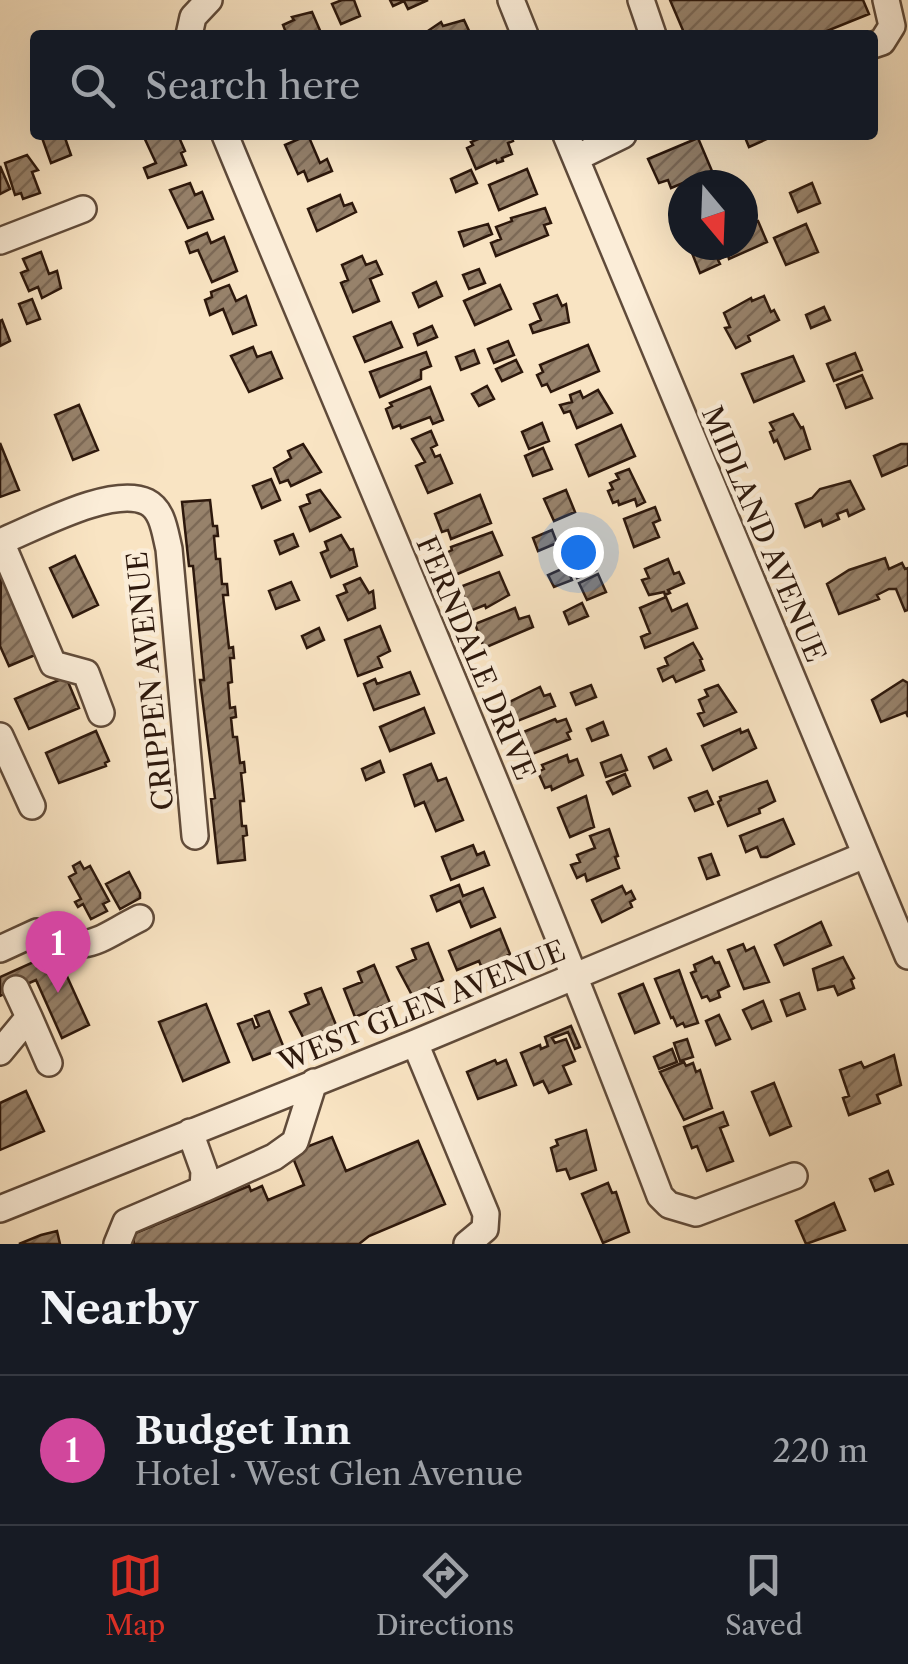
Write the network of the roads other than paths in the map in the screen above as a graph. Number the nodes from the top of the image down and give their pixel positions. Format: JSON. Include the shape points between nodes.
{"nodes":[{"id":1,"x":208,"y":0,"type":"edge"},
{"id":2,"x":511,"y":0,"type":"edge"},
{"id":3,"x":641,"y":0,"type":"edge"},
{"id":4,"x":886,"y":0,"type":"edge"},
{"id":5,"x":190,"y":29,"type":"edge"},
{"id":6,"x":523,"y":30,"type":"edge"},
{"id":7,"x":651,"y":30,"type":"edge"},
{"id":8,"x":878,"y":43,"type":"edge"},
{"id":9,"x":227,"y":140,"type":"edge"},
{"id":10,"x":599,"y":140,"type":"edge"},
{"id":11,"x":571,"y":146,"type":"edge"},
{"id":12,"x":84,"y":209,"type":"dead end"},
{"id":13,"x":0,"y":241,"type":"edge"},
{"id":14,"x":0,"y":542,"type":"edge"},
{"id":15,"x":101,"y":712,"type":"dead end"},
{"id":16,"x":0,"y":736,"type":"edge"},
{"id":17,"x":32,"y":806,"type":"dead end"},
{"id":18,"x":195,"y":836,"type":"dead end"},
{"id":19,"x":865,"y":855,"type":"junction"},
{"id":20,"x":140,"y":918,"type":"dead end"},
{"id":21,"x":908,"y":956,"type":"edge"},
{"id":22,"x":6,"y":967,"type":"edge"},
{"id":23,"x":576,"y":976,"type":"junction"},
{"id":24,"x":28,"y":1017,"type":"junction"},
{"id":25,"x":415,"y":1042,"type":"junction"},
{"id":26,"x":0,"y":1052,"type":"edge"},
{"id":27,"x":49,"y":1063,"type":"dead end"},
{"id":28,"x":314,"y":1082,"type":"junction"},
{"id":29,"x":190,"y":1132,"type":"junction"},
{"id":30,"x":794,"y":1176,"type":"dead end"},
{"id":31,"x":203,"y":1189,"type":"junction"},
{"id":32,"x":0,"y":1209,"type":"edge"},
{"id":33,"x":117,"y":1244,"type":"edge"},
{"id":34,"x":466,"y":1244,"type":"edge"}],
"edges":[{"from":1,"to":5,"type":"street"},
{"from":2,"to":6,"type":"street"},
{"from":3,"to":7,"type":"street"},
{"from":4,"to":8,"type":"street","via":[[892,26]]},
{"from":9,"to":23,"type":"street","name":"FERNDALE DRIVE"},
{"from":10,"to":11,"type":"street"},
{"from":11,"to":19,"type":"street","name":"MIDLAND AVENUE"},
{"from":12,"to":13,"type":"street"},
{"from":14,"to":15,"type":"street","via":[[53,664],[86,673]]},
{"from":14,"to":18,"type":"street","name":"CRIPPEN AVENUE","via":[[121,496],[149,503],[162,518]]},
{"from":16,"to":17,"type":"street"},
{"from":19,"to":21,"type":"street","name":"MIDLAND AVENUE"},
{"from":19,"to":23,"type":"street","name":"WEST GLEN AVENUE"},
{"from":20,"to":22,"type":"street","via":[[84,946],[37,932]]},
{"from":22,"to":24,"type":"street"},
{"from":23,"to":25,"type":"street","name":"WEST GLEN AVENUE"},
{"from":23,"to":30,"type":"street","name":"FERNDALE DRIVE","via":[[669,1206],[696,1214]]},
{"from":24,"to":26,"type":"street"},
{"from":24,"to":27,"type":"street"},
{"from":25,"to":28,"type":"street","name":"WEST GLEN AVENUE"},
{"from":25,"to":34,"type":"street","via":[[486,1214],[485,1229]]},
{"from":28,"to":29,"type":"street","name":"WEST GLEN AVENUE"},
{"from":28,"to":31,"type":"street","via":[[296,1142]]},
{"from":29,"to":31,"type":"street"},
{"from":29,"to":32,"type":"street","name":"WEST GLEN AVENUE"},
{"from":31,"to":33,"type":"street","via":[[126,1222]]}]}
